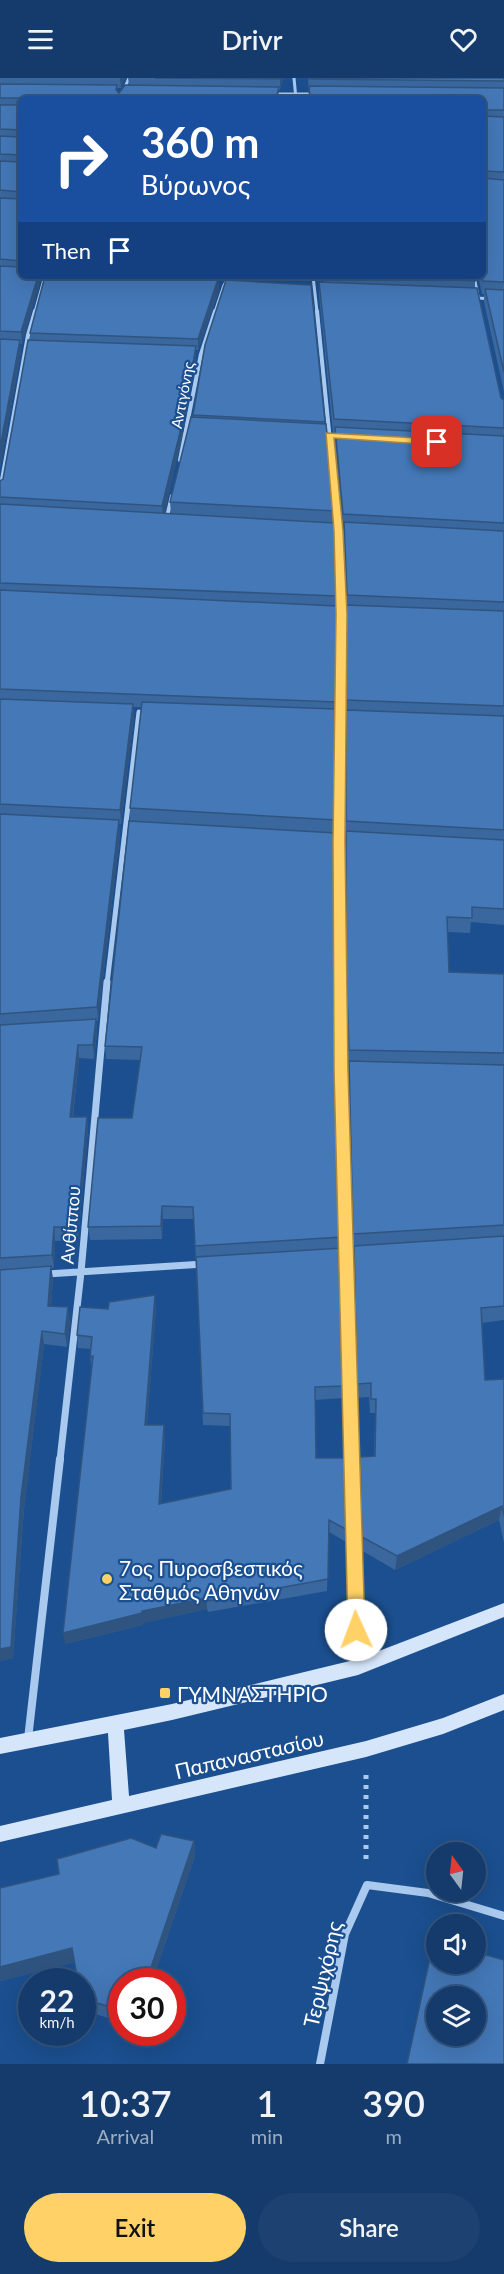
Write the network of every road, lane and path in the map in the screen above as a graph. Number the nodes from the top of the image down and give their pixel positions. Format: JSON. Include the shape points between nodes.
{"nodes":[{"id":1,"x":129,"y":78,"type":"edge"},
{"id":2,"x":294,"y":78,"type":"edge"},
{"id":3,"x":112,"y":92,"type":"edge"},
{"id":4,"x":123,"y":92,"type":"junction"},
{"id":5,"x":135,"y":92,"type":"edge"},
{"id":6,"x":261,"y":93,"type":"edge"},
{"id":7,"x":296,"y":94,"type":"junction"},
{"id":8,"x":319,"y":94,"type":"edge"},
{"id":9,"x":121,"y":96,"type":"edge"},
{"id":10,"x":44,"y":279,"type":"edge"},
{"id":11,"x":228,"y":279,"type":"edge"},
{"id":12,"x":313,"y":279,"type":"edge"},
{"id":13,"x":475,"y":279,"type":"edge"},
{"id":14,"x":212,"y":284,"type":"edge"},
{"id":15,"x":224,"y":285,"type":"junction"},
{"id":16,"x":235,"y":285,"type":"edge"},
{"id":17,"x":303,"y":289,"type":"edge"},
{"id":18,"x":314,"y":290,"type":"junction"},
{"id":19,"x":326,"y":290,"type":"edge"},
{"id":20,"x":467,"y":297,"type":"edge"},
{"id":21,"x":478,"y":298,"type":"junction"},
{"id":22,"x":504,"y":299,"type":"edge"},
{"id":23,"x":481,"y":309,"type":"edge"},
{"id":24,"x":17,"y":348,"type":"edge"},
{"id":25,"x":25,"y":348,"type":"junction"},
{"id":26,"x":37,"y":349,"type":"edge"},
{"id":27,"x":190,"y":354,"type":"edge"},
{"id":28,"x":201,"y":354,"type":"junction"},
{"id":29,"x":326,"y":435,"type":"junction"},
{"id":30,"x":339,"y":436,"type":"edge"},
{"id":31,"x":180,"y":464,"type":"edge"},
{"id":32,"x":174,"y":487,"type":"edge"},
{"id":33,"x":0,"y":491,"type":"edge"},
{"id":34,"x":155,"y":521,"type":"edge"},
{"id":35,"x":166,"y":522,"type":"junction"},
{"id":36,"x":178,"y":522,"type":"edge"},
{"id":37,"x":328,"y":531,"type":"edge"},
{"id":38,"x":342,"y":532,"type":"junction"},
{"id":39,"x":331,"y":613,"type":"edge"},
{"id":40,"x":341,"y":614,"type":"junction"},
{"id":41,"x":353,"y":614,"type":"edge"},
{"id":42,"x":128,"y":712,"type":"edge"},
{"id":43,"x":140,"y":712,"type":"junction"},
{"id":44,"x":151,"y":713,"type":"edge"},
{"id":45,"x":329,"y":719,"type":"edge"},
{"id":46,"x":341,"y":720,"type":"junction"},
{"id":47,"x":353,"y":720,"type":"edge"},
{"id":48,"x":115,"y":828,"type":"edge"},
{"id":49,"x":126,"y":828,"type":"junction"},
{"id":50,"x":138,"y":829,"type":"edge"},
{"id":51,"x":327,"y":840,"type":"edge"},
{"id":52,"x":339,"y":841,"type":"junction"},
{"id":53,"x":351,"y":842,"type":"edge"},
{"id":54,"x":102,"y":1026,"type":"junction"},
{"id":55,"x":91,"y":1027,"type":"edge"},
{"id":56,"x":341,"y":1070,"type":"junction"},
{"id":57,"x":353,"y":1071,"type":"edge"},
{"id":58,"x":356,"y":1254,"type":"edge"},
{"id":59,"x":345,"y":1255,"type":"junction"},
{"id":60,"x":335,"y":1256,"type":"edge"},
{"id":61,"x":214,"y":1263,"type":"edge"},
{"id":62,"x":81,"y":1272,"type":"junction"},
{"id":63,"x":39,"y":1274,"type":"edge"},
{"id":64,"x":504,"y":1610,"type":"edge"},
{"id":65,"x":358,"y":1667,"type":"junction"},
{"id":66,"x":504,"y":1702,"type":"edge"},
{"id":67,"x":116,"y":1724,"type":"junction"},
{"id":68,"x":28,"y":1739,"type":"junction"},
{"id":69,"x":0,"y":1746,"type":"edge"},
{"id":70,"x":366,"y":1749,"type":"junction"},
{"id":71,"x":121,"y":1807,"type":"junction"},
{"id":72,"x":0,"y":1834,"type":"edge"},
{"id":73,"x":367,"y":1885,"type":"junction"},
{"id":74,"x":504,"y":1916,"type":"edge"},
{"id":75,"x":320,"y":2064,"type":"edge"}],
"edges":[{"from":1,"to":4,"type":"street"},
{"from":2,"to":7,"type":"street"},
{"from":3,"to":4,"type":"street"},
{"from":4,"to":5,"type":"street"},
{"from":4,"to":9,"type":"street"},
{"from":6,"to":7,"type":"street"},
{"from":7,"to":8,"type":"street"},
{"from":10,"to":25,"type":"street"},
{"from":11,"to":15,"type":"street","name":"Αντιγόνης"},
{"from":12,"to":18,"type":"street"},
{"from":13,"to":21,"type":"street"},
{"from":14,"to":15,"type":"street"},
{"from":15,"to":16,"type":"street"},
{"from":15,"to":28,"type":"street","name":"Αντιγόνης"},
{"from":17,"to":18,"type":"street"},
{"from":18,"to":19,"type":"street"},
{"from":18,"to":29,"type":"street"},
{"from":20,"to":21,"type":"street"},
{"from":21,"to":22,"type":"street"},
{"from":21,"to":23,"type":"street"},
{"from":24,"to":25,"type":"street"},
{"from":25,"to":26,"type":"street"},
{"from":25,"to":33,"type":"street"},
{"from":27,"to":28,"type":"street"},
{"from":28,"to":31,"type":"street","name":"Αντιγόνης"},
{"from":29,"to":30,"type":"street"},
{"from":29,"to":38,"type":"street"},
{"from":32,"to":35,"type":"street"},
{"from":34,"to":35,"type":"street"},
{"from":35,"to":36,"type":"street"},
{"from":37,"to":38,"type":"street"},
{"from":38,"to":40,"type":"street"},
{"from":39,"to":40,"type":"street"},
{"from":40,"to":41,"type":"street"},
{"from":40,"to":46,"type":"street"},
{"from":42,"to":43,"type":"street"},
{"from":43,"to":44,"type":"street"},
{"from":43,"to":49,"type":"street","name":"Ανθίππου"},
{"from":45,"to":46,"type":"street"},
{"from":46,"to":47,"type":"street"},
{"from":46,"to":52,"type":"street"},
{"from":48,"to":49,"type":"street"},
{"from":49,"to":50,"type":"street"},
{"from":49,"to":54,"type":"street","name":"Ανθίππου"},
{"from":51,"to":52,"type":"street"},
{"from":52,"to":53,"type":"street"},
{"from":52,"to":56,"type":"street"},
{"from":54,"to":55,"type":"street"},
{"from":54,"to":62,"type":"street","name":"Ανθίππου"},
{"from":56,"to":57,"type":"street"},
{"from":56,"to":59,"type":"street"},
{"from":58,"to":59,"type":"street"},
{"from":59,"to":60,"type":"street"},
{"from":59,"to":65,"type":"street"},
{"from":61,"to":62,"type":"street"},
{"from":62,"to":63,"type":"street"},
{"from":62,"to":68,"type":"street","name":"Ανθίππου"},
{"from":64,"to":65,"type":"street"},
{"from":65,"to":67,"type":"street"},
{"from":66,"to":70,"type":"street","name":"Παπαναστασίου","via":[[443,1726]]},
{"from":67,"to":68,"type":"street"},
{"from":67,"to":71,"type":"street"},
{"from":68,"to":69,"type":"street"},
{"from":70,"to":71,"type":"street","name":"Παπαναστασίου"},
{"from":70,"to":73,"type":"path"},
{"from":71,"to":72,"type":"street","name":"Παπαναστασίου"},
{"from":73,"to":74,"type":"street","via":[[428,1893]]},
{"from":73,"to":75,"type":"street","name":"Τερψιχόρης","via":[[345,1934]]}]}
